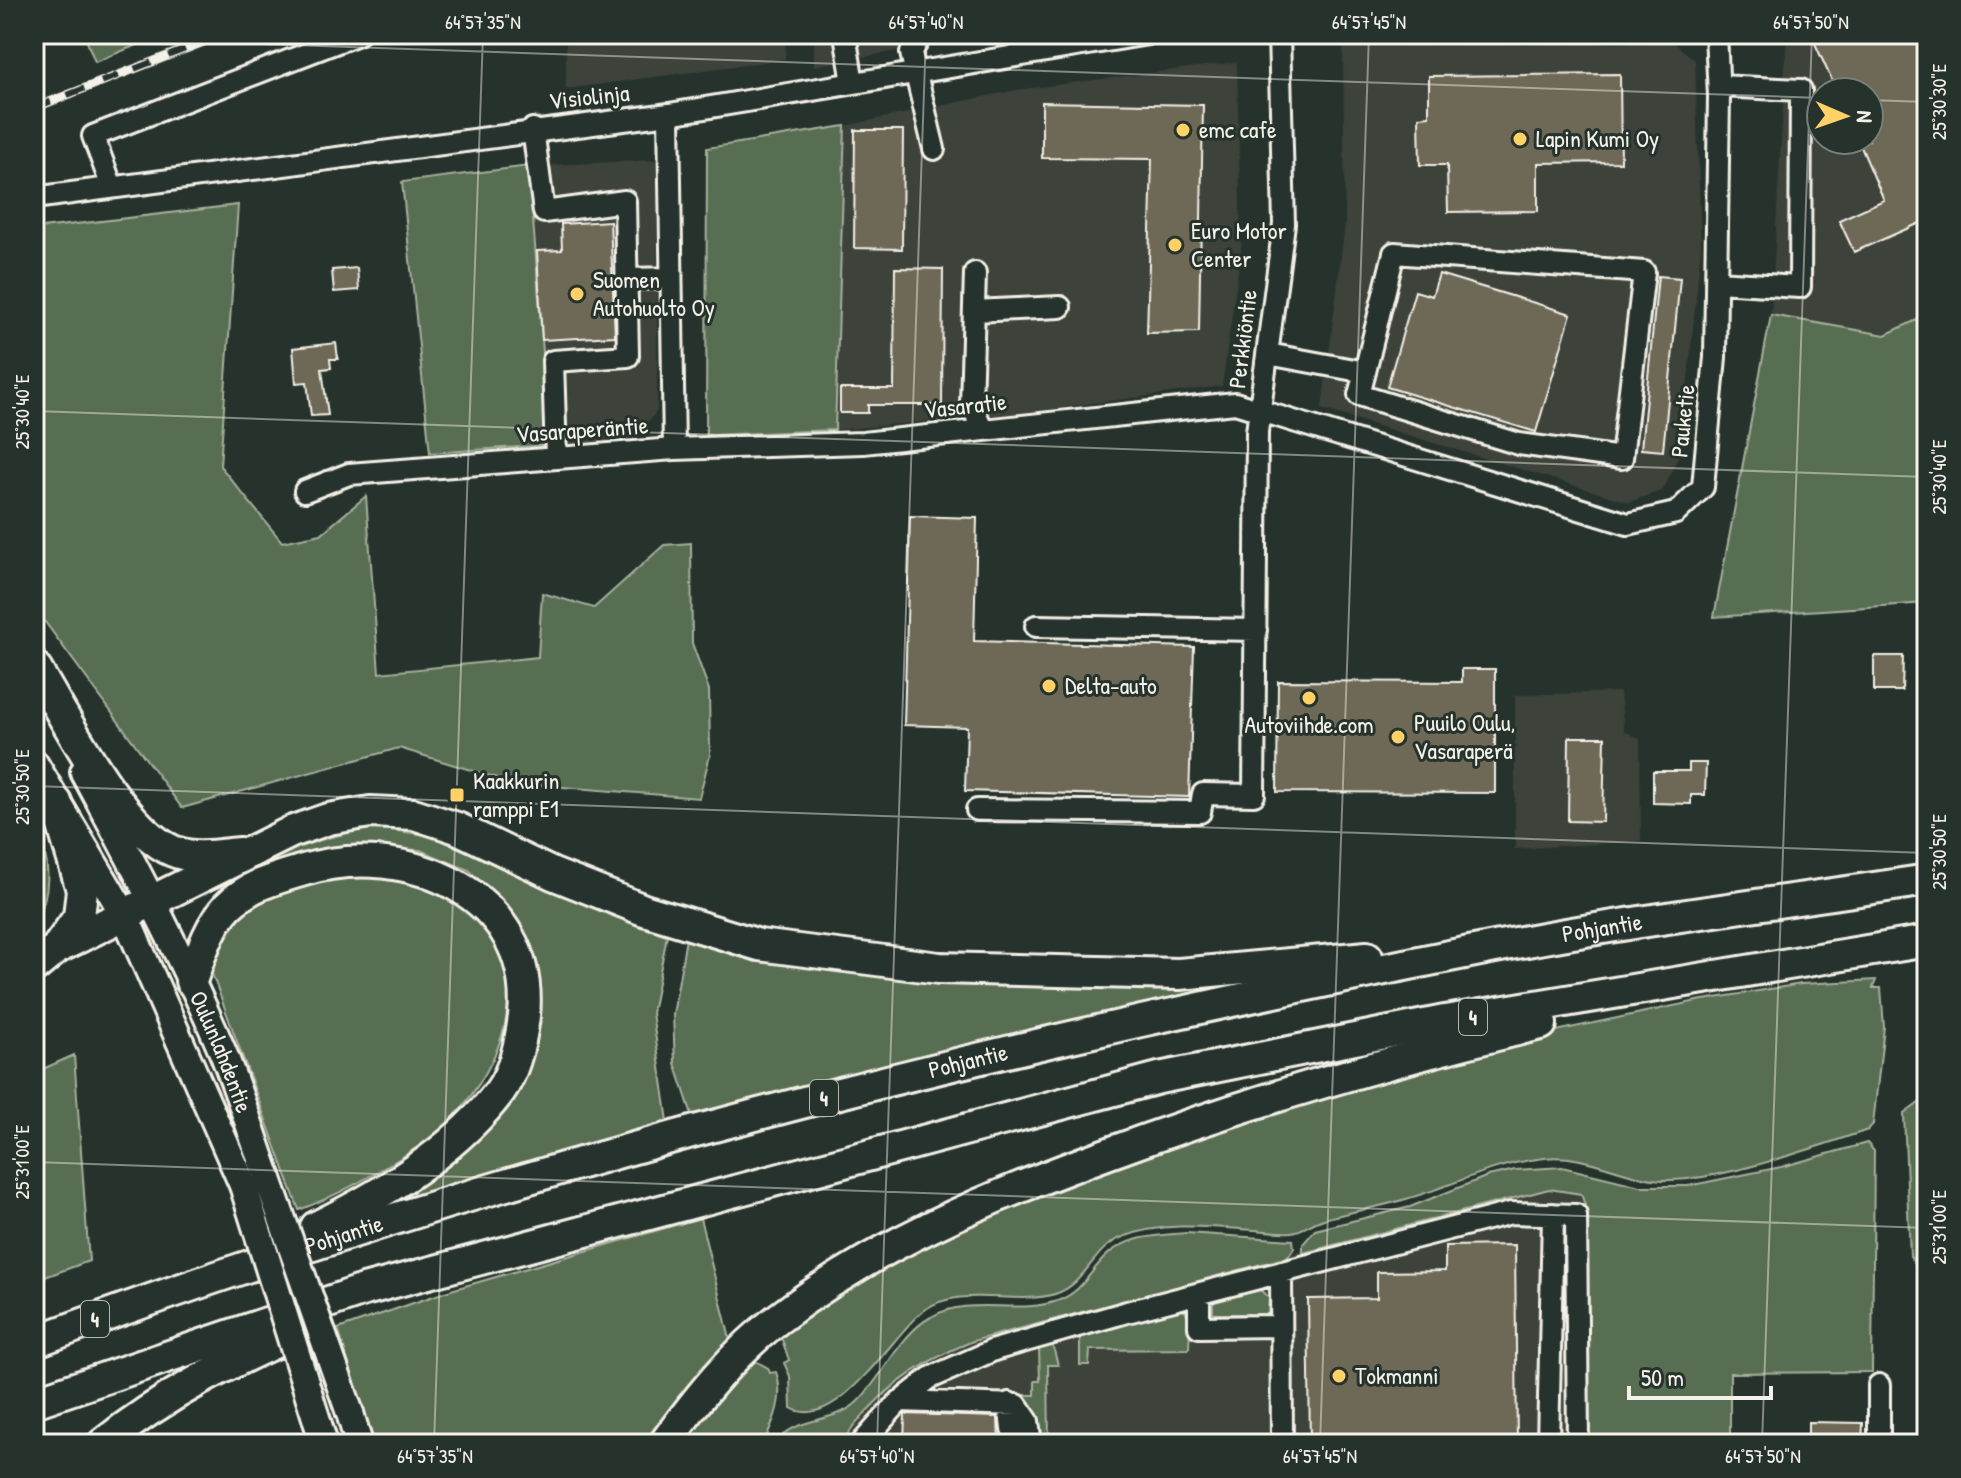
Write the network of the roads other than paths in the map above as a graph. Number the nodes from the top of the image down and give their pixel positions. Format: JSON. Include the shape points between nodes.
{"nodes":[{"id":1,"x":358,"y":34,"type":"edge"},
{"id":2,"x":845,"y":34,"type":"edge"},
{"id":3,"x":922,"y":34,"type":"edge"},
{"id":4,"x":1148,"y":34,"type":"edge"},
{"id":5,"x":1279,"y":34,"type":"edge"},
{"id":6,"x":1716,"y":34,"type":"edge"},
{"id":7,"x":1072,"y":40,"type":"edge"},
{"id":8,"x":918,"y":72,"type":"junction"},
{"id":9,"x":853,"y":83,"type":"junction"},
{"id":10,"x":1719,"y":86,"type":"junction"},
{"id":11,"x":669,"y":114,"type":"junction"},
{"id":12,"x":533,"y":129,"type":"junction"},
{"id":13,"x":934,"y":149,"type":"dead end"},
{"id":14,"x":112,"y":187,"type":"junction"},
{"id":15,"x":34,"y":198,"type":"edge"},
{"id":16,"x":975,"y":273,"type":"dead end"},
{"id":17,"x":671,"y":278,"type":"junction"},
{"id":18,"x":628,"y":279,"type":"junction"},
{"id":19,"x":1716,"y":282,"type":"junction"},
{"id":20,"x":1060,"y":307,"type":"dead end"},
{"id":21,"x":974,"y":311,"type":"junction"},
{"id":22,"x":1268,"y":354,"type":"junction"},
{"id":23,"x":1365,"y":372,"type":"junction"},
{"id":24,"x":1260,"y":412,"type":"junction"},
{"id":25,"x":983,"y":430,"type":"junction"},
{"id":26,"x":674,"y":449,"type":"junction"},
{"id":27,"x":556,"y":458,"type":"junction"},
{"id":28,"x":305,"y":491,"type":"dead end"},
{"id":29,"x":1036,"y":626,"type":"dead end"},
{"id":30,"x":1256,"y":630,"type":"junction"},
{"id":31,"x":34,"y":666,"type":"edge"},
{"id":32,"x":34,"y":679,"type":"edge"},
{"id":33,"x":34,"y":763,"type":"edge"},
{"id":34,"x":56,"y":802,"type":"junction"},
{"id":35,"x":977,"y":810,"type":"dead end"},
{"id":36,"x":250,"y":852,"type":"junction"},
{"id":37,"x":1927,"y":880,"type":"edge"},
{"id":38,"x":153,"y":900,"type":"junction"},
{"id":39,"x":125,"y":916,"type":"junction"},
{"id":40,"x":1927,"y":941,"type":"edge"},
{"id":41,"x":1505,"y":945,"type":"junction"},
{"id":42,"x":57,"y":948,"type":"junction"},
{"id":43,"x":1788,"y":964,"type":"junction"},
{"id":44,"x":34,"y":967,"type":"edge"},
{"id":45,"x":191,"y":981,"type":"junction"},
{"id":46,"x":255,"y":1180,"type":"junction"},
{"id":47,"x":1553,"y":1214,"type":"junction"},
{"id":48,"x":443,"y":1271,"type":"junction"},
{"id":49,"x":1281,"y":1272,"type":"junction"},
{"id":50,"x":1199,"y":1294,"type":"junction"},
{"id":51,"x":156,"y":1297,"type":"junction"},
{"id":52,"x":1281,"y":1326,"type":"junction"},
{"id":53,"x":34,"y":1342,"type":"edge"},
{"id":54,"x":1879,"y":1385,"type":"dead end"},
{"id":55,"x":34,"y":1402,"type":"edge"},
{"id":56,"x":898,"y":1403,"type":"junction"},
{"id":57,"x":1009,"y":1403,"type":"junction"},
{"id":58,"x":320,"y":1433,"type":"edge"},
{"id":59,"x":103,"y":1444,"type":"edge"},
{"id":60,"x":359,"y":1444,"type":"edge"},
{"id":61,"x":664,"y":1444,"type":"edge"},
{"id":62,"x":861,"y":1444,"type":"edge"},
{"id":63,"x":1019,"y":1444,"type":"edge"},
{"id":64,"x":1031,"y":1444,"type":"edge"},
{"id":65,"x":1282,"y":1444,"type":"edge"},
{"id":66,"x":1548,"y":1444,"type":"edge"},
{"id":67,"x":1578,"y":1444,"type":"edge"},
{"id":68,"x":1879,"y":1444,"type":"edge"}],
"edges":[{"from":1,"to":14,"type":"street","via":[[93,136]]},
{"from":2,"to":9,"type":"street"},
{"from":3,"to":8,"type":"street","via":[[911,53]]},
{"from":4,"to":7,"type":"street","name":"Visiolinja"},
{"from":5,"to":22,"type":"street","name":"Perkkiöntie","via":[[1284,224]]},
{"from":6,"to":10,"type":"street","name":"Pauketie"},
{"from":7,"to":8,"type":"street","name":"Visiolinja"},
{"from":8,"to":9,"type":"street","name":"Visiolinja"},
{"from":8,"to":13,"type":"street"},
{"from":9,"to":11,"type":"street","name":"Visiolinja"},
{"from":10,"to":19,"type":"street","name":"Pauketie"},
{"from":10,"to":19,"type":"street","via":[[1801,90],[1800,287]]},
{"from":11,"to":12,"type":"street","name":"Visiolinja"},
{"from":11,"to":17,"type":"street","name":"Vasaraperäntie"},
{"from":12,"to":14,"type":"street","name":"Visiolinja"},
{"from":12,"to":18,"type":"street","via":[[544,212],[625,201]]},
{"from":14,"to":15,"type":"street","name":"Visiolinja"},
{"from":16,"to":21,"type":"street"},
{"from":17,"to":18,"type":"street"},
{"from":17,"to":26,"type":"street","name":"Vasaraperäntie"},
{"from":18,"to":27,"type":"street","via":[[628,356],[553,361]]},
{"from":19,"to":24,"type":"street","name":"Pauketie","via":[[1703,487],[1676,513],[1628,524]]},
{"from":20,"to":21,"type":"street"},
{"from":21,"to":25,"type":"street","via":[[971,404]]},
{"from":22,"to":23,"type":"street"},
{"from":22,"to":24,"type":"street","name":"Perkkiöntie"},
{"from":23,"to":23,"type":"street","via":[[1394,253],[1644,272],[1622,458],[1519,444],[1359,395]]},
{"from":24,"to":25,"type":"street","name":"Vasaratie","via":[[1235,403]]},
{"from":24,"to":30,"type":"street","name":"Perkkiöntie"},
{"from":25,"to":26,"type":"street","name":"Vasaratie","via":[[863,443]]},
{"from":26,"to":27,"type":"street","name":"Vasaraperäntie"},
{"from":27,"to":28,"type":"street","name":"Vasaraperäntie","via":[[349,474]]},
{"from":29,"to":30,"type":"street"},
{"from":30,"to":35,"type":"street","name":"Perkkiöntie","via":[[1254,795],[1203,794],[1200,812]]},
{"from":31,"to":36,"type":"highway","via":[[122,808],[147,836],[174,852],[196,857]]},
{"from":32,"to":38,"type":"main road","name":"Oulunlahdentie"},
{"from":33,"to":34,"type":"main road","name":"Oulunlahdentie"},
{"from":34,"to":39,"type":"main road","name":"Oulunlahdentie"},
{"from":34,"to":42,"type":"highway","via":[[82,890],[79,917]]},
{"from":36,"to":38,"type":"highway"},
{"from":36,"to":41,"type":"highway","via":[[328,819],[370,812],[414,814],[644,910],[745,941],[939,968],[1179,974]]},
{"from":37,"to":41,"type":"highway","name":"Pohjantie","number":"4"},
{"from":38,"to":39,"type":"highway"},
{"from":38,"to":45,"type":"main road","name":"Oulunlahdentie"},
{"from":39,"to":42,"type":"highway"},
{"from":39,"to":46,"type":"main road","name":"Oulunlahdentie"},
{"from":40,"to":43,"type":"highway","number":"4"},
{"from":41,"to":51,"type":"highway","name":"Pohjantie","number":"4","via":[[1170,1015],[632,1147],[407,1213]]},
{"from":42,"to":44,"type":"highway"},
{"from":43,"to":48,"type":"highway","number":"4","via":[[1445,1021],[1159,1078]]},
{"from":43,"to":61,"type":"highway","via":[[1437,1049],[1151,1138],[969,1208],[854,1266],[776,1320],[721,1373]]},
{"from":45,"to":46,"type":"main road","name":"Oulunlahdentie","via":[[225,1057]]},
{"from":45,"to":51,"type":"highway","via":[[207,937],[229,906],[264,881],[321,865],[389,861],[452,880],[486,909],[509,936],[526,997],[513,1066],[500,1090],[449,1141],[354,1208]]},
{"from":46,"to":58,"type":"main road","name":"Oulunlahdentie","bridge":true},
{"from":46,"to":60,"type":"main road","name":"Oulunlahdentie","bridge":true},
{"from":47,"to":49,"type":"street","via":[[1511,1213]]},
{"from":47,"to":66,"type":"street"},
{"from":47,"to":67,"type":"street","via":[[1576,1215]]},
{"from":48,"to":55,"type":"highway","number":"4","via":[[364,1290]]},
{"from":48,"to":59,"type":"highway","via":[[232,1360],[137,1417]]},
{"from":49,"to":50,"type":"street"},
{"from":49,"to":52,"type":"street"},
{"from":50,"to":52,"type":"street","via":[[1199,1327]]},
{"from":50,"to":56,"type":"street","via":[[994,1350],[930,1378]]},
{"from":51,"to":53,"type":"highway","name":"Pohjantie","number":"4"},
{"from":52,"to":65,"type":"street"},
{"from":54,"to":68,"type":"street"},
{"from":56,"to":57,"type":"street"},
{"from":56,"to":62,"type":"street"},
{"from":57,"to":63,"type":"street"},
{"from":57,"to":64,"type":"street","via":[[1022,1409]]}]}
